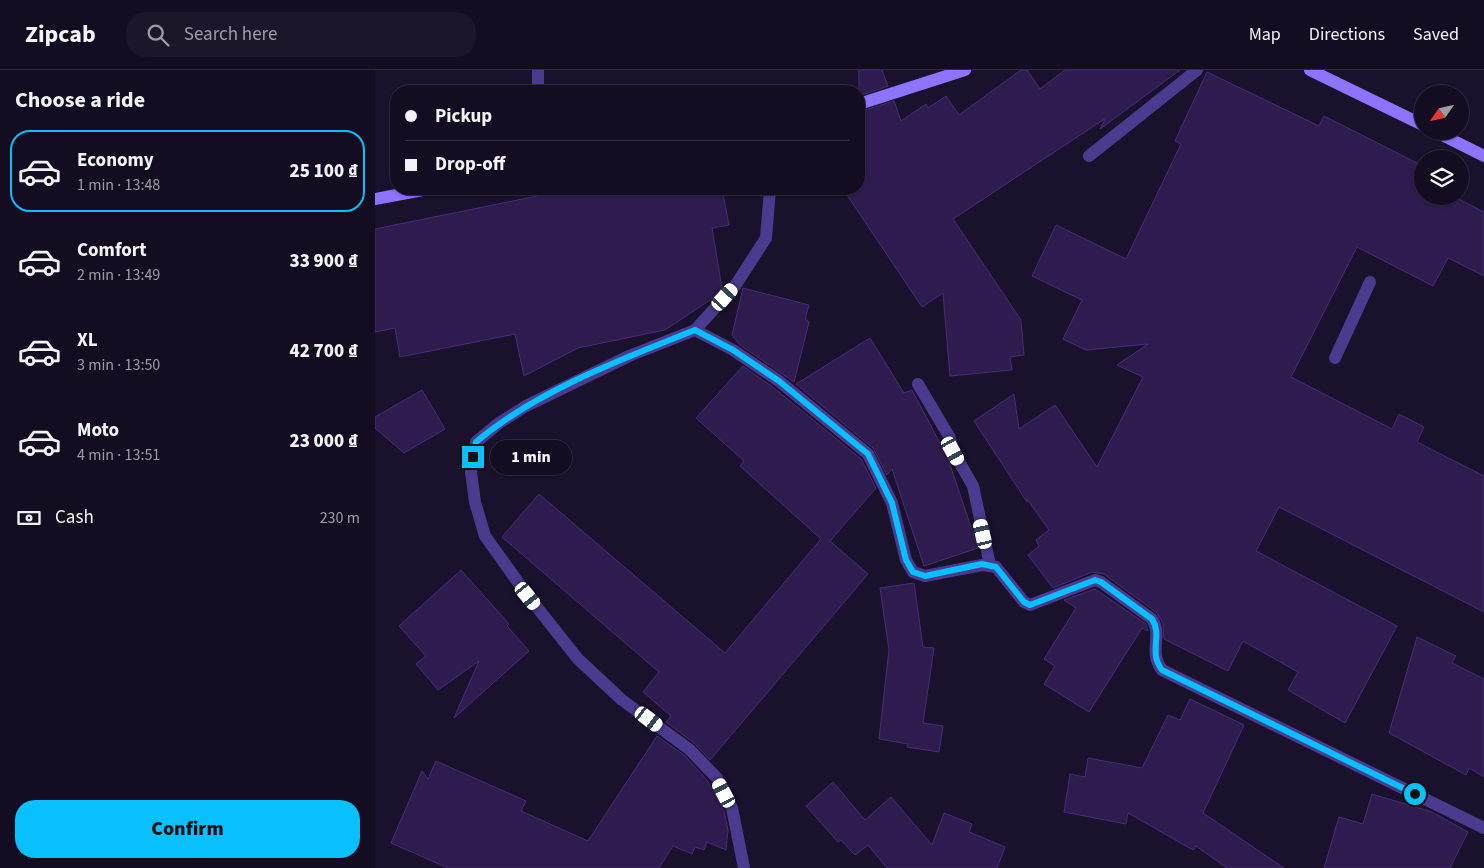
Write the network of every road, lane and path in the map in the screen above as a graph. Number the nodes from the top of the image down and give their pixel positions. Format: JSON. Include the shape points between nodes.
{"nodes":[{"id":1,"x":538,"y":70,"type":"edge"},
{"id":2,"x":965,"y":70,"type":"edge"},
{"id":3,"x":1197,"y":70,"type":"edge"},
{"id":4,"x":1310,"y":70,"type":"edge"},
{"id":5,"x":932,"y":75,"type":"edge"},
{"id":6,"x":538,"y":85,"type":"edge"},
{"id":7,"x":865,"y":102,"type":"edge"},
{"id":8,"x":1414,"y":121,"type":"edge"},
{"id":9,"x":1452,"y":140,"type":"edge"},
{"id":10,"x":1089,"y":156,"type":"dead end"},
{"id":11,"x":1484,"y":156,"type":"edge"},
{"id":12,"x":396,"y":195,"type":"edge"},
{"id":13,"x":770,"y":195,"type":"edge"},
{"id":14,"x":375,"y":199,"type":"edge"},
{"id":15,"x":1370,"y":282,"type":"dead end"},
{"id":16,"x":695,"y":330,"type":"junction"},
{"id":17,"x":1335,"y":358,"type":"dead end"},
{"id":18,"x":918,"y":384,"type":"dead end"},
{"id":19,"x":990,"y":565,"type":"junction"},
{"id":20,"x":1484,"y":828,"type":"edge"},
{"id":21,"x":743,"y":868,"type":"edge"}],
"edges":[{"from":1,"to":6,"type":"street"},
{"from":2,"to":5,"type":"street"},
{"from":3,"to":10,"type":"street"},
{"from":4,"to":8,"type":"street"},
{"from":5,"to":7,"type":"street"},
{"from":9,"to":11,"type":"street"},
{"from":12,"to":14,"type":"street"},
{"from":13,"to":16,"type":"street","via":[[766,238],[735,286]]},
{"from":15,"to":17,"type":"street"},
{"from":16,"to":19,"type":"street","via":[[733,350],[779,381],[868,454],[892,503],[906,560],[913,572],[925,576]]},
{"from":16,"to":21,"type":"street","via":[[629,356],[499,422],[476,442],[471,472],[475,502],[485,536],[578,659],[622,700],[689,749],[717,778],[732,808]]},
{"from":18,"to":19,"type":"street","via":[[950,438],[953,451],[973,486]]},
{"from":19,"to":20,"type":"street","via":[[996,567],[1030,605],[1089,582],[1101,582],[1157,626],[1155,655],[1162,670]]}]}
